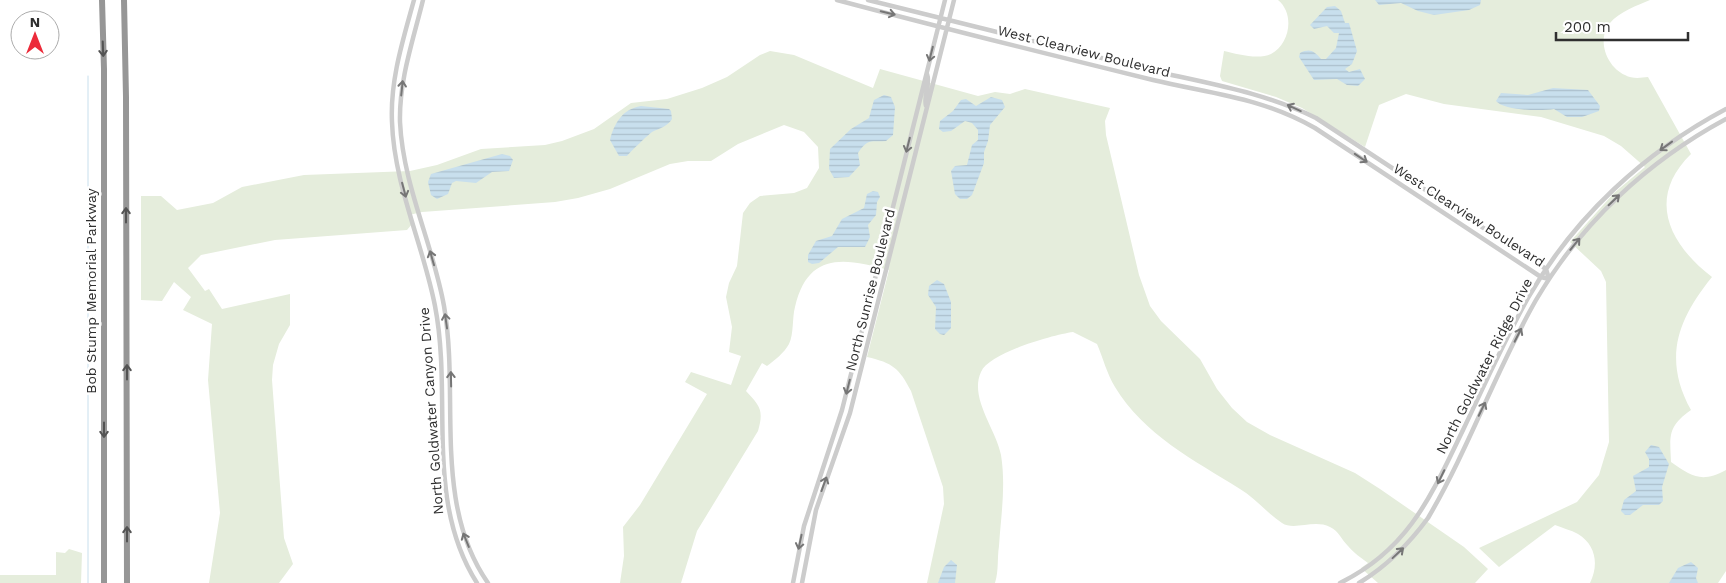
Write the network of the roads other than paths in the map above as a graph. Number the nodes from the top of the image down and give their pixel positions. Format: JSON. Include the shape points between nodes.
{"nodes":[{"id":1,"x":102,"y":0,"type":"edge"},
{"id":2,"x":124,"y":0,"type":"edge"},
{"id":3,"x":414,"y":0,"type":"edge"},
{"id":4,"x":423,"y":0,"type":"edge"},
{"id":5,"x":837,"y":0,"type":"edge"},
{"id":6,"x":868,"y":0,"type":"edge"},
{"id":7,"x":945,"y":0,"type":"edge"},
{"id":8,"x":954,"y":0,"type":"edge"},
{"id":9,"x":940,"y":18,"type":"junction"},
{"id":10,"x":948,"y":20,"type":"junction"},
{"id":11,"x":938,"y":26,"type":"junction"},
{"id":12,"x":946,"y":28,"type":"junction"},
{"id":13,"x":928,"y":83,"type":"junction"},
{"id":14,"x":924,"y":99,"type":"junction"},
{"id":15,"x":1726,"y":109,"type":"edge"},
{"id":16,"x":1726,"y":119,"type":"edge"},
{"id":17,"x":1546,"y":269,"type":"junction"},
{"id":18,"x":1541,"y":277,"type":"junction"},
{"id":19,"x":1549,"y":279,"type":"junction"},
{"id":20,"x":104,"y":583,"type":"edge"},
{"id":21,"x":127,"y":583,"type":"edge"},
{"id":22,"x":477,"y":583,"type":"edge"},
{"id":23,"x":488,"y":583,"type":"edge"},
{"id":24,"x":793,"y":583,"type":"edge"},
{"id":25,"x":802,"y":583,"type":"edge"},
{"id":26,"x":1340,"y":583,"type":"edge"},
{"id":27,"x":1359,"y":583,"type":"edge"}],
"edges":[{"from":1,"to":20,"type":"highway","name":"Bob Stump Memorial Parkway","one_way":true},
{"from":21,"to":2,"type":"highway","one_way":true},
{"from":3,"to":22,"type":"street","name":"North Goldwater Canyon Drive","one_way":true,"via":[[393,85],[393,143],[438,324],[448,511],[457,541]]},
{"from":23,"to":4,"type":"street","name":"North Goldwater Canyon Drive","one_way":true,"via":[[465,538],[458,513],[449,339],[444,305],[402,142],[400,106],[403,79]]},
{"from":5,"to":11,"type":"street","name":"West Clearview Boulevard","one_way":true},
{"from":6,"to":9,"type":"street","name":"West Clearview Boulevard"},
{"from":7,"to":9,"type":"street","name":"North Sunrise Boulevard"},
{"from":8,"to":10,"type":"street","name":"North Sunrise Boulevard"},
{"from":9,"to":10,"type":"street","name":"West Clearview Boulevard"},
{"from":9,"to":11,"type":"street","name":"North Sunrise Boulevard"},
{"from":10,"to":12,"type":"street","name":"North Sunrise Boulevard"},
{"from":17,"to":10,"type":"street","name":"West Clearview Boulevard","one_way":true,"via":[[1316,118],[1280,102],[1229,86],[1165,74]]},
{"from":11,"to":12,"type":"street","name":"West Clearview Boulevard"},
{"from":11,"to":13,"type":"street","name":"North Sunrise Boulevard","one_way":true,"via":[[926,73]]},
{"from":12,"to":13,"type":"street","name":"North Sunrise Boulevard"},
{"from":12,"to":18,"type":"street","name":"West Clearview Boulevard","one_way":true,"via":[[1165,83],[1230,95],[1275,109],[1315,128]]},
{"from":13,"to":14,"type":"street","name":"North Sunrise Boulevard"},
{"from":13,"to":14,"type":"street","name":"North Sunrise Boulevard"},
{"from":14,"to":24,"type":"street","name":"North Sunrise Boulevard","one_way":true,"via":[[842,410],[804,526]]},
{"from":25,"to":14,"type":"street","name":"North Sunrise Boulevard","one_way":true,"via":[[816,510],[852,406],[927,107]]},
{"from":15,"to":17,"type":"street","name":"North Goldwater Ridge Drive","one_way":true,"via":[[1679,136],[1625,179],[1580,225]]},
{"from":19,"to":16,"type":"street","name":"North Goldwater Ridge Drive","one_way":true,"via":[[1583,234],[1625,190],[1684,144]]},
{"from":17,"to":18,"type":"street","name":"North Goldwater Ridge Drive"},
{"from":17,"to":19,"type":"street","name":"West Clearview Boulevard"},
{"from":18,"to":19,"type":"street","name":"West Clearview Boulevard"},
{"from":18,"to":26,"type":"street","name":"North Goldwater Ridge Drive","one_way":true,"via":[[1499,353],[1420,515],[1384,555]]},
{"from":27,"to":19,"type":"street","name":"North Goldwater Ridge Drive","one_way":true,"via":[[1384,566],[1428,518]]}]}
